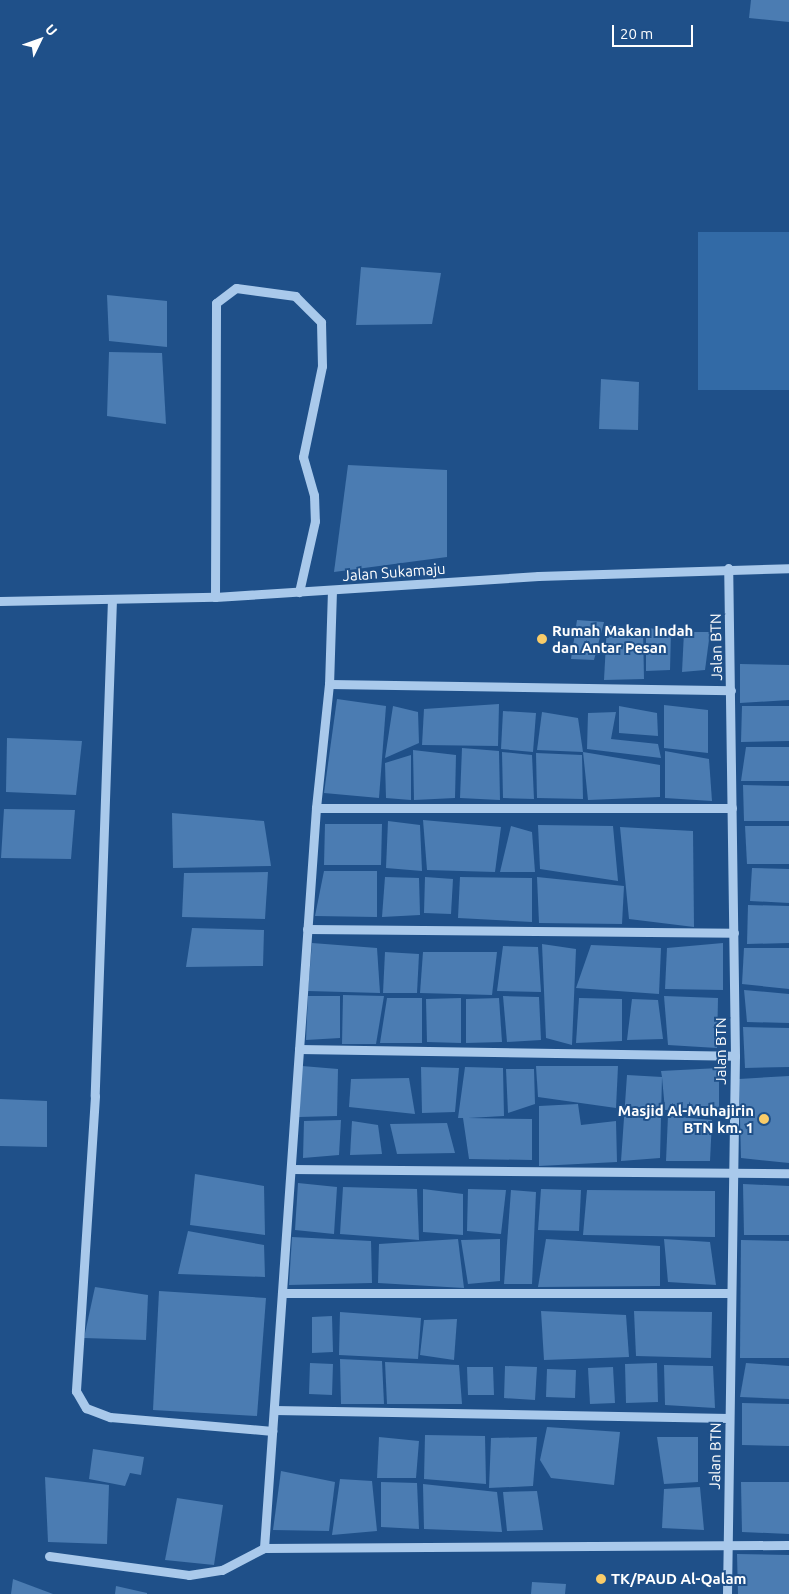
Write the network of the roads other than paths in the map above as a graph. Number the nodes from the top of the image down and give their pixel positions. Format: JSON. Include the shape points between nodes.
{"nodes":[{"id":1,"x":728,"y":568,"type":"junction"},
{"id":2,"x":789,"y":568,"type":"edge"},
{"id":3,"x":332,"y":590,"type":"junction"},
{"id":4,"x":299,"y":592,"type":"junction"},
{"id":5,"x":215,"y":597,"type":"junction"},
{"id":6,"x":112,"y":599,"type":"junction"},
{"id":7,"x":0,"y":601,"type":"edge"},
{"id":8,"x":329,"y":684,"type":"junction"},
{"id":9,"x":731,"y":690,"type":"junction"},
{"id":10,"x":316,"y":808,"type":"junction"},
{"id":11,"x":732,"y":808,"type":"junction"},
{"id":12,"x":308,"y":929,"type":"junction"},
{"id":13,"x":734,"y":933,"type":"junction"},
{"id":14,"x":299,"y":1049,"type":"junction"},
{"id":15,"x":735,"y":1056,"type":"junction"},
{"id":16,"x":291,"y":1169,"type":"junction"},
{"id":17,"x":734,"y":1172,"type":"junction"},
{"id":18,"x":789,"y":1173,"type":"edge"},
{"id":19,"x":282,"y":1293,"type":"junction"},
{"id":20,"x":731,"y":1293,"type":"junction"},
{"id":21,"x":274,"y":1410,"type":"junction"},
{"id":22,"x":729,"y":1418,"type":"junction"},
{"id":23,"x":272,"y":1430,"type":"junction"},
{"id":24,"x":727,"y":1543,"type":"junction"},
{"id":25,"x":789,"y":1545,"type":"edge"},
{"id":26,"x":264,"y":1548,"type":"junction"},
{"id":27,"x":49,"y":1556,"type":"dead end"},
{"id":28,"x":727,"y":1594,"type":"edge"}],
"edges":[{"from":1,"to":2,"type":"street","name":"Jalan Sukamaju"},
{"from":1,"to":3,"type":"street","name":"Jalan Sukamaju","via":[[538,576]]},
{"from":1,"to":9,"type":"street","name":"Jalan BTN"},
{"from":3,"to":4,"type":"street","name":"Jalan Sukamaju"},
{"from":3,"to":8,"type":"street"},
{"from":4,"to":5,"type":"street","name":"Jalan Sukamaju"},
{"from":4,"to":5,"type":"street","via":[[315,521],[314,495],[303,457],[322,366],[321,322],[295,296],[236,288],[216,303]]},
{"from":5,"to":6,"type":"street","name":"Jalan Sukamaju"},
{"from":6,"to":7,"type":"street","name":"Jalan Sukamaju"},
{"from":6,"to":23,"type":"street","via":[[95,1096],[76,1391],[86,1408],[110,1417]]},
{"from":8,"to":9,"type":"street"},
{"from":8,"to":10,"type":"street"},
{"from":9,"to":11,"type":"street","name":"Jalan BTN"},
{"from":10,"to":11,"type":"street"},
{"from":10,"to":12,"type":"street"},
{"from":11,"to":13,"type":"street","name":"Jalan BTN"},
{"from":12,"to":13,"type":"street"},
{"from":12,"to":14,"type":"street"},
{"from":13,"to":15,"type":"street","name":"Jalan BTN"},
{"from":14,"to":15,"type":"street"},
{"from":14,"to":16,"type":"street"},
{"from":15,"to":17,"type":"street","name":"Jalan BTN"},
{"from":16,"to":17,"type":"street"},
{"from":16,"to":19,"type":"street"},
{"from":17,"to":18,"type":"street"},
{"from":17,"to":20,"type":"street","name":"Jalan BTN"},
{"from":19,"to":20,"type":"street"},
{"from":19,"to":21,"type":"street"},
{"from":20,"to":22,"type":"street","name":"Jalan BTN"},
{"from":21,"to":22,"type":"street"},
{"from":21,"to":23,"type":"street"},
{"from":22,"to":24,"type":"street","name":"Jalan BTN"},
{"from":23,"to":26,"type":"street"},
{"from":24,"to":25,"type":"street"},
{"from":24,"to":26,"type":"street"},
{"from":24,"to":28,"type":"street","name":"Jalan BTN"},
{"from":26,"to":27,"type":"street","via":[[222,1570],[189,1575]]}]}
